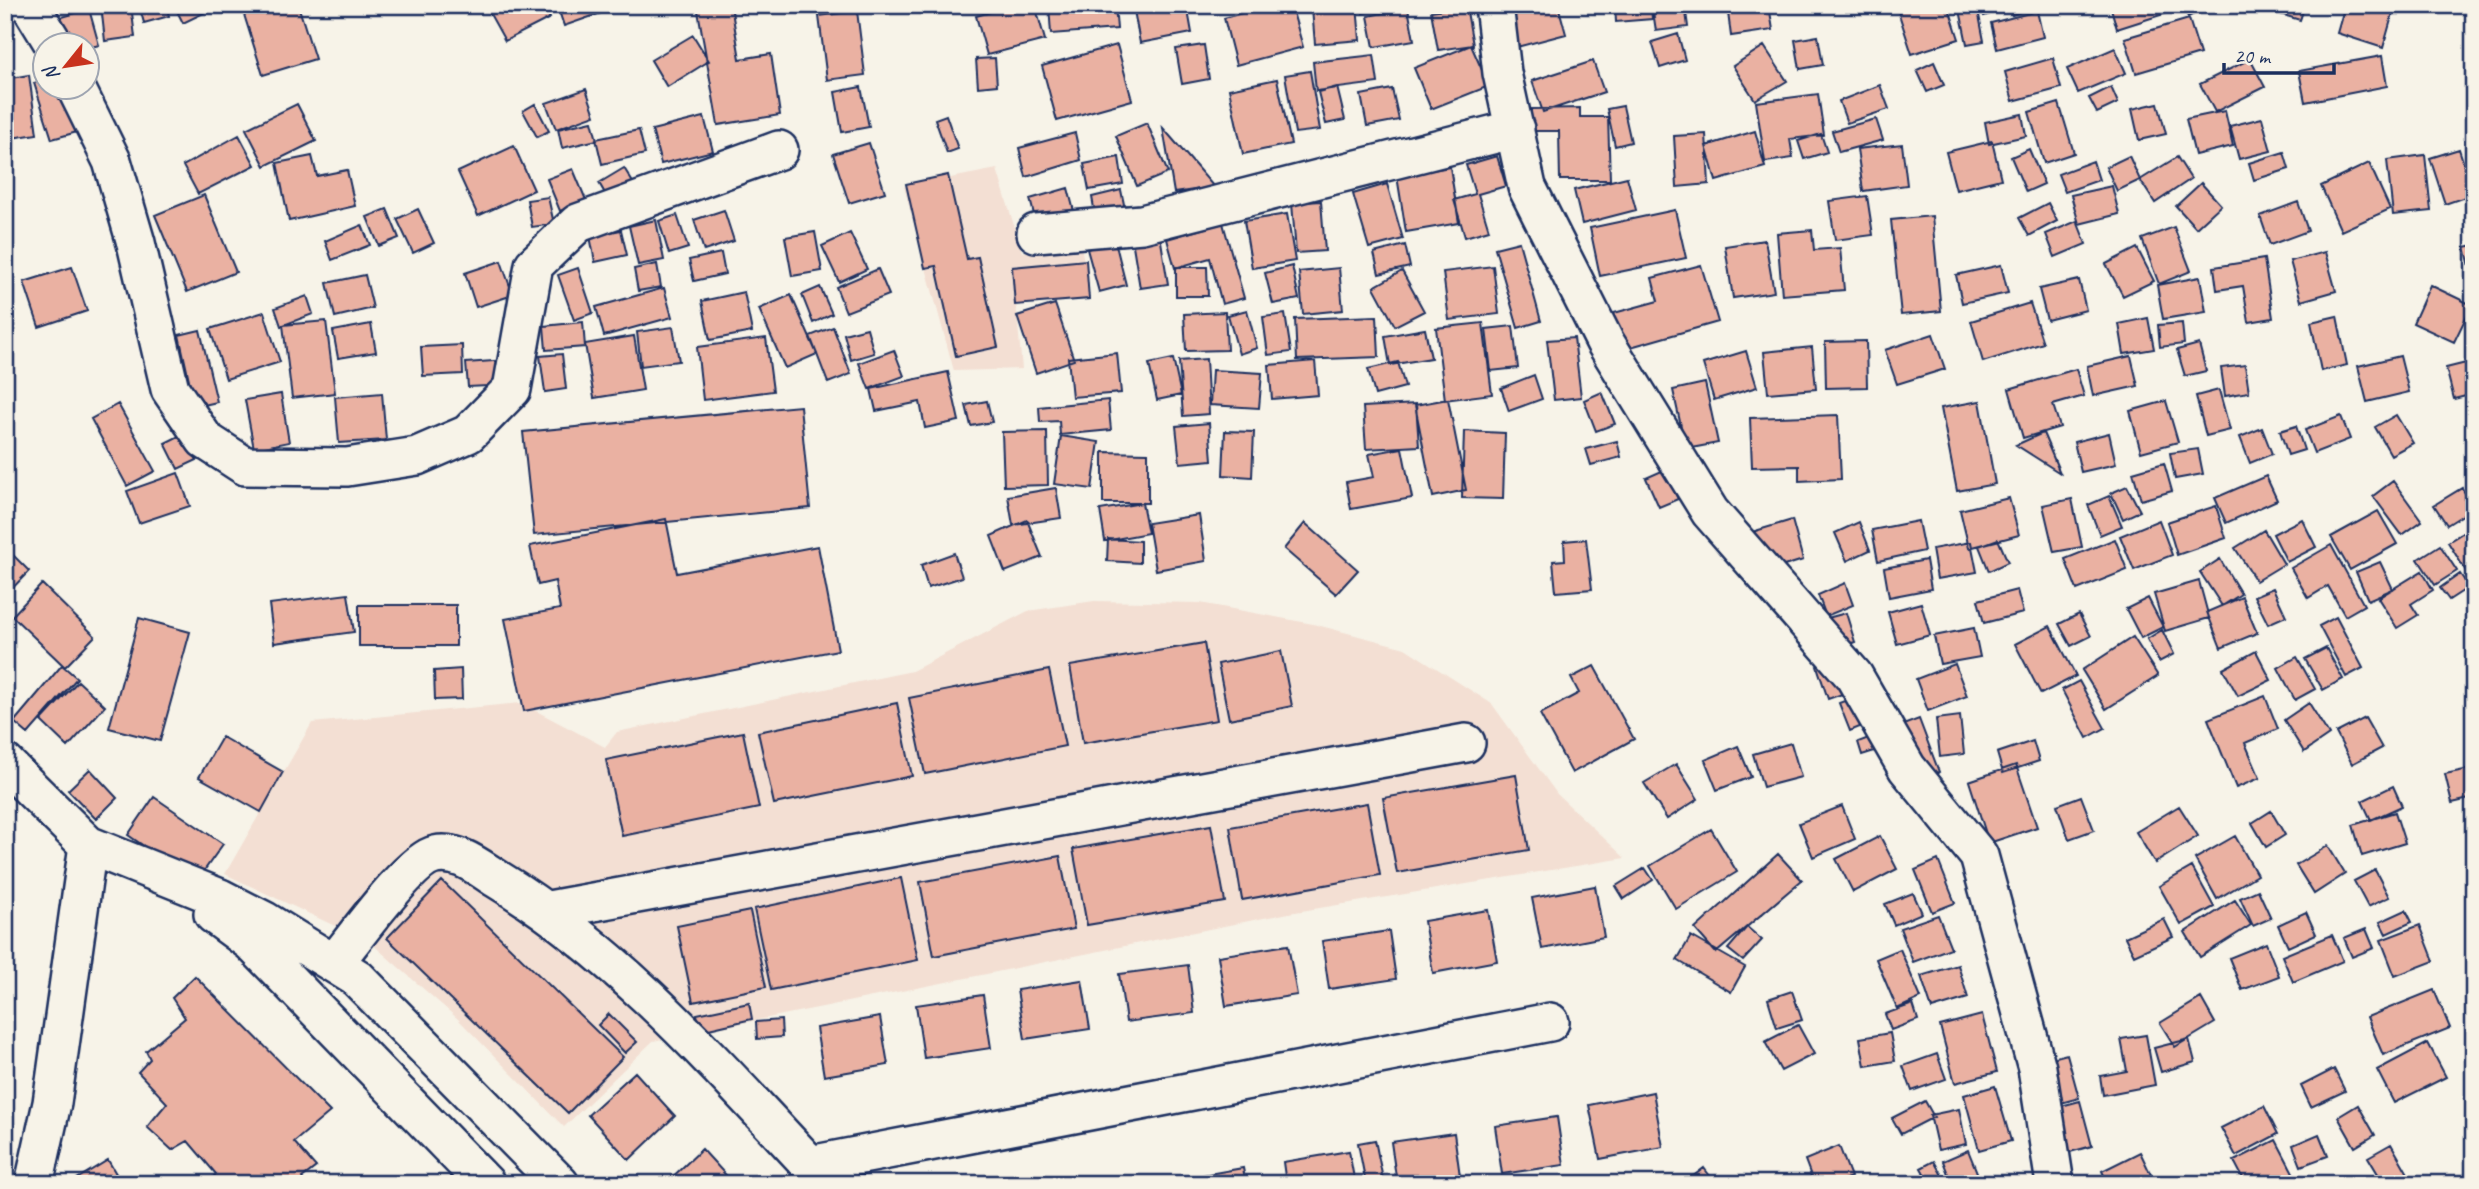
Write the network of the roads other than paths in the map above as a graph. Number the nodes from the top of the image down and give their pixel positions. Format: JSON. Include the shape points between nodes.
{"nodes":[{"id":1,"x":30,"y":5,"type":"edge"},
{"id":2,"x":1494,"y":5,"type":"edge"},
{"id":3,"x":46,"y":32,"type":"edge"},
{"id":4,"x":83,"y":102,"type":"edge"},
{"id":5,"x":1515,"y":128,"type":"junction"},
{"id":6,"x":779,"y":150,"type":"dead end"},
{"id":7,"x":1036,"y":233,"type":"dead end"},
{"id":8,"x":1466,"y":743,"type":"dead end"},
{"id":9,"x":5,"y":763,"type":"edge"},
{"id":10,"x":88,"y":845,"type":"junction"},
{"id":11,"x":161,"y":877,"type":"junction"},
{"id":12,"x":549,"y":910,"type":"junction"},
{"id":13,"x":335,"y":962,"type":"junction"},
{"id":14,"x":1550,"y":1022,"type":"dead end"},
{"id":15,"x":819,"y":1174,"type":"edge"},
{"id":16,"x":34,"y":1184,"type":"edge"},
{"id":17,"x":486,"y":1184,"type":"edge"},
{"id":18,"x":560,"y":1184,"type":"edge"},
{"id":19,"x":2055,"y":1184,"type":"edge"}],
"edges":[{"from":1,"to":3,"type":"street"},
{"from":2,"to":5,"type":"street","via":[[1502,73]]},
{"from":4,"to":6,"type":"street","via":[[112,160],[170,389],[205,440],[246,466],[347,467],[417,456],[468,433],[512,389],[534,265],[578,223]]},
{"from":5,"to":7,"type":"street","via":[[1142,224]]},
{"from":5,"to":19,"type":"street","via":[[1527,187],[1599,330],[1710,512],[1854,676],[1907,768],[1979,856],[2037,1068]]},
{"from":8,"to":12,"type":"street"},
{"from":9,"to":10,"type":"street"},
{"from":10,"to":11,"type":"street"},
{"from":10,"to":16,"type":"street","via":[[52,1103]]},
{"from":11,"to":13,"type":"street","via":[[220,898]]},
{"from":11,"to":17,"type":"street","via":[[251,942]]},
{"from":12,"to":13,"type":"street","via":[[462,857],[437,854],[415,865]]},
{"from":12,"to":15,"type":"street","via":[[712,1061]]},
{"from":13,"to":18,"type":"street","via":[[398,1017]]},
{"from":14,"to":15,"type":"street"}]}
